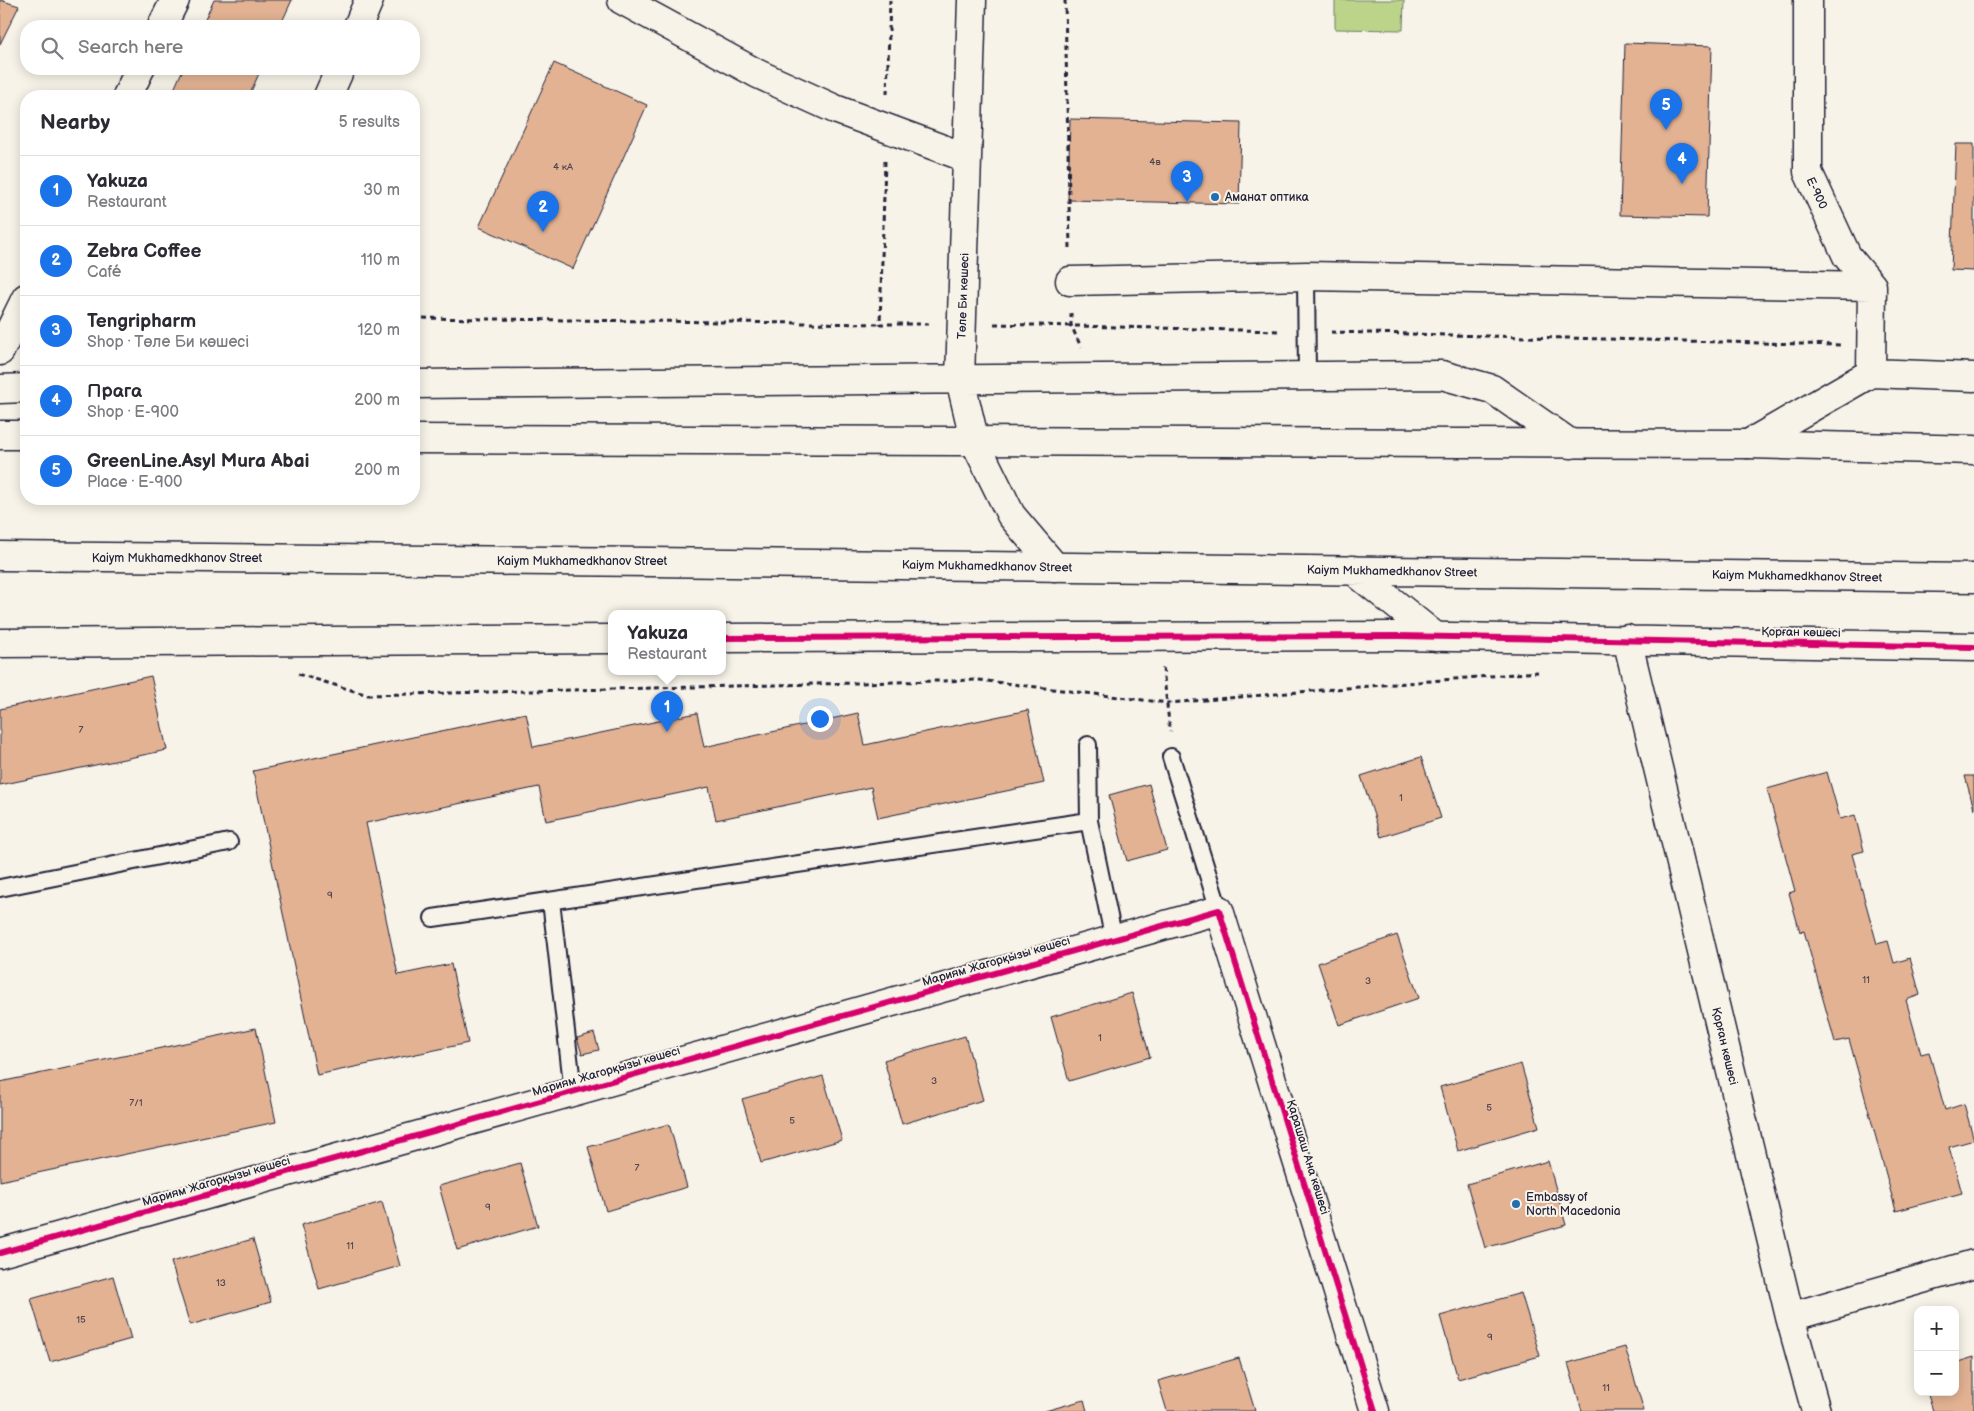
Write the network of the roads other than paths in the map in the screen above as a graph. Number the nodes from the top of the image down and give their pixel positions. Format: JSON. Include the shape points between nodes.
{"nodes":[{"id":1,"x":175,"y":0,"type":"edge"},
{"id":2,"x":369,"y":0,"type":"edge"},
{"id":3,"x":622,"y":0,"type":"edge"},
{"id":4,"x":972,"y":0,"type":"edge"},
{"id":5,"x":1808,"y":0,"type":"edge"},
{"id":6,"x":165,"y":20,"type":"edge"},
{"id":7,"x":361,"y":20,"type":"edge"},
{"id":8,"x":137,"y":75,"type":"edge"},
{"id":9,"x":337,"y":75,"type":"edge"},
{"id":10,"x":130,"y":90,"type":"edge"},
{"id":11,"x":331,"y":90,"type":"edge"},
{"id":12,"x":967,"y":158,"type":"junction"},
{"id":13,"x":1306,"y":276,"type":"junction"},
{"id":14,"x":1070,"y":281,"type":"road end"},
{"id":15,"x":1872,"y":286,"type":"junction"},
{"id":16,"x":20,"y":310,"type":"edge"},
{"id":17,"x":0,"y":351,"type":"edge"},
{"id":18,"x":1871,"y":373,"type":"junction"},
{"id":19,"x":1307,"y":376,"type":"junction"},
{"id":20,"x":1974,"y":377,"type":"edge"},
{"id":21,"x":960,"y":379,"type":"junction"},
{"id":22,"x":420,"y":384,"type":"edge"},
{"id":23,"x":0,"y":388,"type":"edge"},
{"id":24,"x":20,"y":388,"type":"edge"},
{"id":25,"x":0,"y":435,"type":"edge"},
{"id":26,"x":20,"y":435,"type":"edge"},
{"id":27,"x":420,"y":439,"type":"edge"},
{"id":28,"x":975,"y":442,"type":"junction"},
{"id":29,"x":1571,"y":444,"type":"junction"},
{"id":30,"x":1748,"y":444,"type":"junction"},
{"id":31,"x":1974,"y":450,"type":"edge"},
{"id":32,"x":0,"y":556,"type":"edge"},
{"id":33,"x":1054,"y":567,"type":"junction"},
{"id":34,"x":1353,"y":570,"type":"junction"},
{"id":35,"x":1974,"y":578,"type":"edge"},
{"id":36,"x":1436,"y":637,"type":"junction"},
{"id":37,"x":726,"y":638,"type":"edge"},
{"id":38,"x":608,"y":639,"type":"edge"},
{"id":39,"x":1627,"y":640,"type":"junction"},
{"id":40,"x":0,"y":643,"type":"edge"},
{"id":41,"x":1974,"y":647,"type":"edge"},
{"id":42,"x":1088,"y":745,"type":"dead end"},
{"id":43,"x":1171,"y":757,"type":"road end"},
{"id":44,"x":1089,"y":821,"type":"junction"},
{"id":45,"x":229,"y":842,"type":"dead end"},
{"id":46,"x":0,"y":888,"type":"edge"},
{"id":47,"x":551,"y":901,"type":"junction"},
{"id":48,"x":1219,"y":910,"type":"junction"},
{"id":49,"x":433,"y":918,"type":"dead end"},
{"id":50,"x":1114,"y":940,"type":"junction"},
{"id":51,"x":574,"y":1092,"type":"junction"},
{"id":52,"x":0,"y":1254,"type":"edge"},
{"id":53,"x":1974,"y":1264,"type":"edge"},
{"id":54,"x":1790,"y":1317,"type":"junction"},
{"id":55,"x":1375,"y":1411,"type":"edge"},
{"id":56,"x":1816,"y":1411,"type":"edge"}],
"edges":[{"from":1,"to":6,"type":"street"},
{"from":2,"to":7,"type":"street"},
{"from":3,"to":12,"type":"street","via":[[758,74],[835,109]]},
{"from":4,"to":12,"type":"street","name":"Төле Би көшесі"},
{"from":5,"to":15,"type":"street","name":"E-900","via":[[1808,172],[1847,256]]},
{"from":8,"to":10,"type":"street"},
{"from":9,"to":11,"type":"street"},
{"from":12,"to":21,"type":"street","name":"Төле Би көшесі"},
{"from":13,"to":14,"type":"street"},
{"from":13,"to":15,"type":"street"},
{"from":13,"to":19,"type":"lane"},
{"from":15,"to":18,"type":"street"},
{"from":16,"to":17,"type":"street"},
{"from":18,"to":20,"type":"street"},
{"from":18,"to":30,"type":"street"},
{"from":19,"to":21,"type":"street"},
{"from":19,"to":29,"type":"street","via":[[1442,375],[1492,389]]},
{"from":21,"to":22,"type":"street"},
{"from":21,"to":28,"type":"street","name":"Төле Би көшесі"},
{"from":23,"to":24,"type":"street"},
{"from":25,"to":26,"type":"street"},
{"from":27,"to":28,"type":"street"},
{"from":28,"to":29,"type":"street"},
{"from":28,"to":33,"type":"street","name":"Төле Би көшесі","via":[[1011,515]]},
{"from":29,"to":30,"type":"street"},
{"from":30,"to":31,"type":"street"},
{"from":32,"to":33,"type":"street","name":"Kaiym Mukhamedkhanov Street"},
{"from":33,"to":34,"type":"street","name":"Kaiym Mukhamedkhanov Street"},
{"from":34,"to":35,"type":"street","name":"Kaiym Mukhamedkhanov Street"},
{"from":34,"to":36,"type":"street"},
{"from":36,"to":37,"type":"street"},
{"from":36,"to":39,"type":"street"},
{"from":38,"to":40,"type":"street"},
{"from":39,"to":41,"type":"street","name":"Қорған көшесі"},
{"from":39,"to":54,"type":"street","name":"Қорған көшесі"},
{"from":42,"to":44,"type":"lane"},
{"from":43,"to":48,"type":"lane","name":"Қарашаш Ана көшесі"},
{"from":44,"to":47,"type":"lane"},
{"from":44,"to":50,"type":"lane"},
{"from":45,"to":46,"type":"lane"},
{"from":47,"to":49,"type":"lane"},
{"from":47,"to":51,"type":"lane"},
{"from":48,"to":50,"type":"street","name":"Мариям Жагорқызы көшесі"},
{"from":48,"to":55,"type":"street","name":"Қарашаш Ана көшесі"},
{"from":50,"to":51,"type":"street","name":"Мариям Жагорқызы көшесі"},
{"from":51,"to":52,"type":"street","name":"Мариям Жагорқызы көшесі"},
{"from":53,"to":54,"type":"street"},
{"from":54,"to":56,"type":"street","name":"Қорған көшесі"}]}
